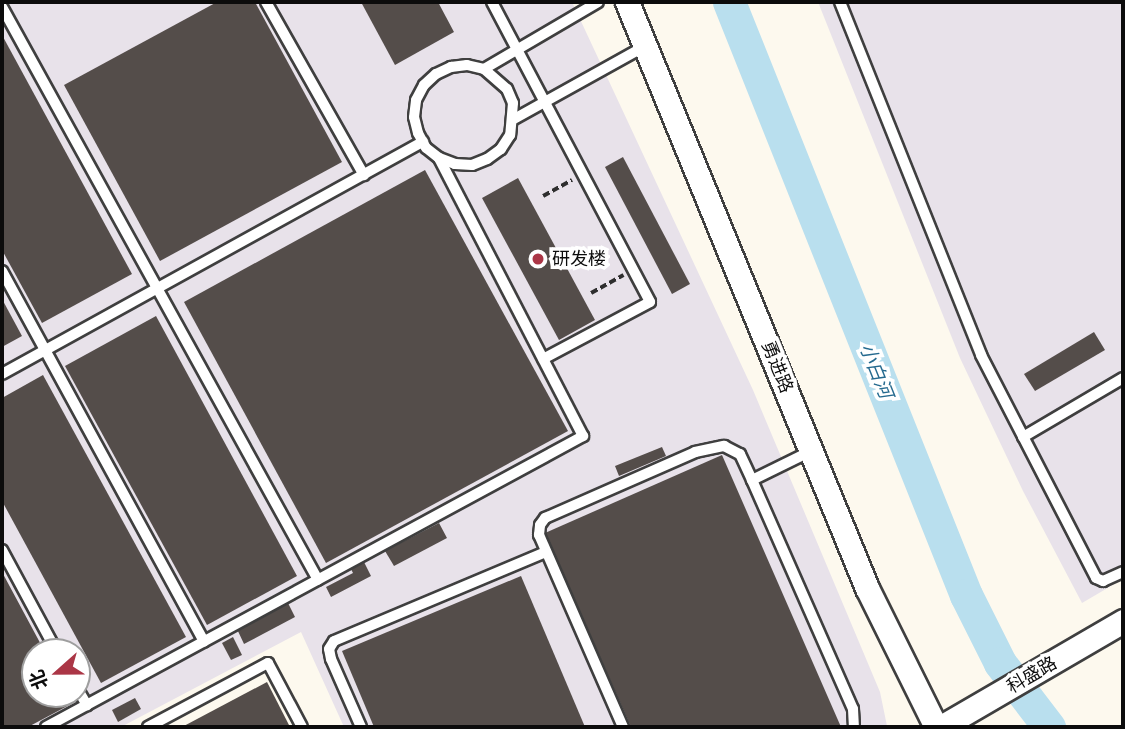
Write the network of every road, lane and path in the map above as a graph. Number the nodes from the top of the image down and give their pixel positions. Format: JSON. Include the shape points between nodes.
{"nodes":[{"id":1,"x":266,"y":2,"type":"edge"},
{"id":2,"x":492,"y":2,"type":"edge"},
{"id":3,"x":598,"y":2,"type":"edge"},
{"id":4,"x":627,"y":2,"type":"edge"},
{"id":5,"x":840,"y":2,"type":"edge"},
{"id":6,"x":2,"y":7,"type":"edge"},
{"id":7,"x":645,"y":46,"type":"junction"},
{"id":8,"x":517,"y":49,"type":"junction"},
{"id":9,"x":484,"y":69,"type":"junction"},
{"id":10,"x":544,"y":102,"type":"junction"},
{"id":11,"x":514,"y":119,"type":"junction"},
{"id":12,"x":423,"y":142,"type":"junction"},
{"id":13,"x":439,"y":158,"type":"junction"},
{"id":14,"x":364,"y":175,"type":"junction"},
{"id":15,"x":583,"y":175,"type":"junction"},
{"id":16,"x":543,"y":196,"type":"dead end"},
{"id":17,"x":633,"y":270,"type":"junction"},
{"id":18,"x":2,"y":271,"type":"edge"},
{"id":19,"x":157,"y":288,"type":"junction"},
{"id":20,"x":591,"y":293,"type":"dead end"},
{"id":21,"x":45,"y":350,"type":"junction"},
{"id":22,"x":543,"y":359,"type":"junction"},
{"id":23,"x":2,"y":374,"type":"edge"},
{"id":24,"x":1123,"y":378,"type":"edge"},
{"id":25,"x":1023,"y":437,"type":"junction"},
{"id":26,"x":811,"y":451,"type":"junction"},
{"id":27,"x":752,"y":480,"type":"junction"},
{"id":28,"x":2,"y":550,"type":"edge"},
{"id":29,"x":546,"y":552,"type":"junction"},
{"id":30,"x":1123,"y":572,"type":"edge"},
{"id":31,"x":318,"y":580,"type":"junction"},
{"id":32,"x":1123,"y":621,"type":"edge"},
{"id":33,"x":49,"y":638,"type":"edge"},
{"id":34,"x":204,"y":642,"type":"junction"},
{"id":35,"x":91,"y":703,"type":"edge"},
{"id":36,"x":82,"y":708,"type":"edge"},
{"id":37,"x":931,"y":725,"type":"edge"},
{"id":38,"x":47,"y":727,"type":"edge"},
{"id":39,"x":148,"y":727,"type":"edge"},
{"id":40,"x":302,"y":727,"type":"edge"},
{"id":41,"x":361,"y":727,"type":"edge"},
{"id":42,"x":623,"y":727,"type":"edge"},
{"id":43,"x":854,"y":727,"type":"edge"}],
"edges":[{"from":1,"to":14,"type":"lane"},
{"from":2,"to":8,"type":"lane"},
{"from":3,"to":8,"type":"lane"},
{"from":4,"to":7,"type":"street","name":"勇进路"},
{"from":5,"to":25,"type":"lane","via":[[981,355]]},
{"from":6,"to":19,"type":"lane"},
{"from":7,"to":10,"type":"lane"},
{"from":7,"to":26,"type":"street","name":"勇进路"},
{"from":8,"to":9,"type":"lane"},
{"from":8,"to":10,"type":"lane"},
{"from":9,"to":11,"type":"lane","via":[[507,89]]},
{"from":9,"to":12,"type":"lane","via":[[451,66],[424,85],[414,117]]},
{"from":10,"to":11,"type":"lane"},
{"from":10,"to":15,"type":"lane"},
{"from":11,"to":13,"type":"lane","via":[[501,149],[488,159],[463,164]]},
{"from":12,"to":13,"type":"lane"},
{"from":12,"to":14,"type":"lane"},
{"from":13,"to":22,"type":"lane"},
{"from":14,"to":19,"type":"lane"},
{"from":15,"to":16,"type":"path"},
{"from":15,"to":17,"type":"lane"},
{"from":17,"to":20,"type":"path"},
{"from":17,"to":22,"type":"lane","via":[[650,302]]},
{"from":18,"to":21,"type":"lane"},
{"from":19,"to":21,"type":"lane"},
{"from":19,"to":31,"type":"lane"},
{"from":21,"to":23,"type":"lane"},
{"from":21,"to":34,"type":"lane"},
{"from":22,"to":31,"type":"lane","via":[[583,436]]},
{"from":24,"to":25,"type":"lane"},
{"from":25,"to":30,"type":"lane","via":[[1096,578],[1103,581]]},
{"from":26,"to":27,"type":"lane"},
{"from":26,"to":37,"type":"street","name":"勇进路","via":[[867,588]]},
{"from":27,"to":29,"type":"lane","via":[[733,449],[724,446],[695,452],[545,518],[539,535]]},
{"from":27,"to":43,"type":"lane","via":[[853,709]]},
{"from":28,"to":33,"type":"lane"},
{"from":29,"to":41,"type":"lane","via":[[334,641],[329,649],[331,659]]},
{"from":29,"to":42,"type":"lane"},
{"from":31,"to":34,"type":"lane"},
{"from":32,"to":37,"type":"street","name":"科盛路","via":[[1055,662]]},
{"from":34,"to":35,"type":"lane"},
{"from":36,"to":38,"type":"lane"},
{"from":39,"to":40,"type":"lane","via":[[268,663]]}]}
